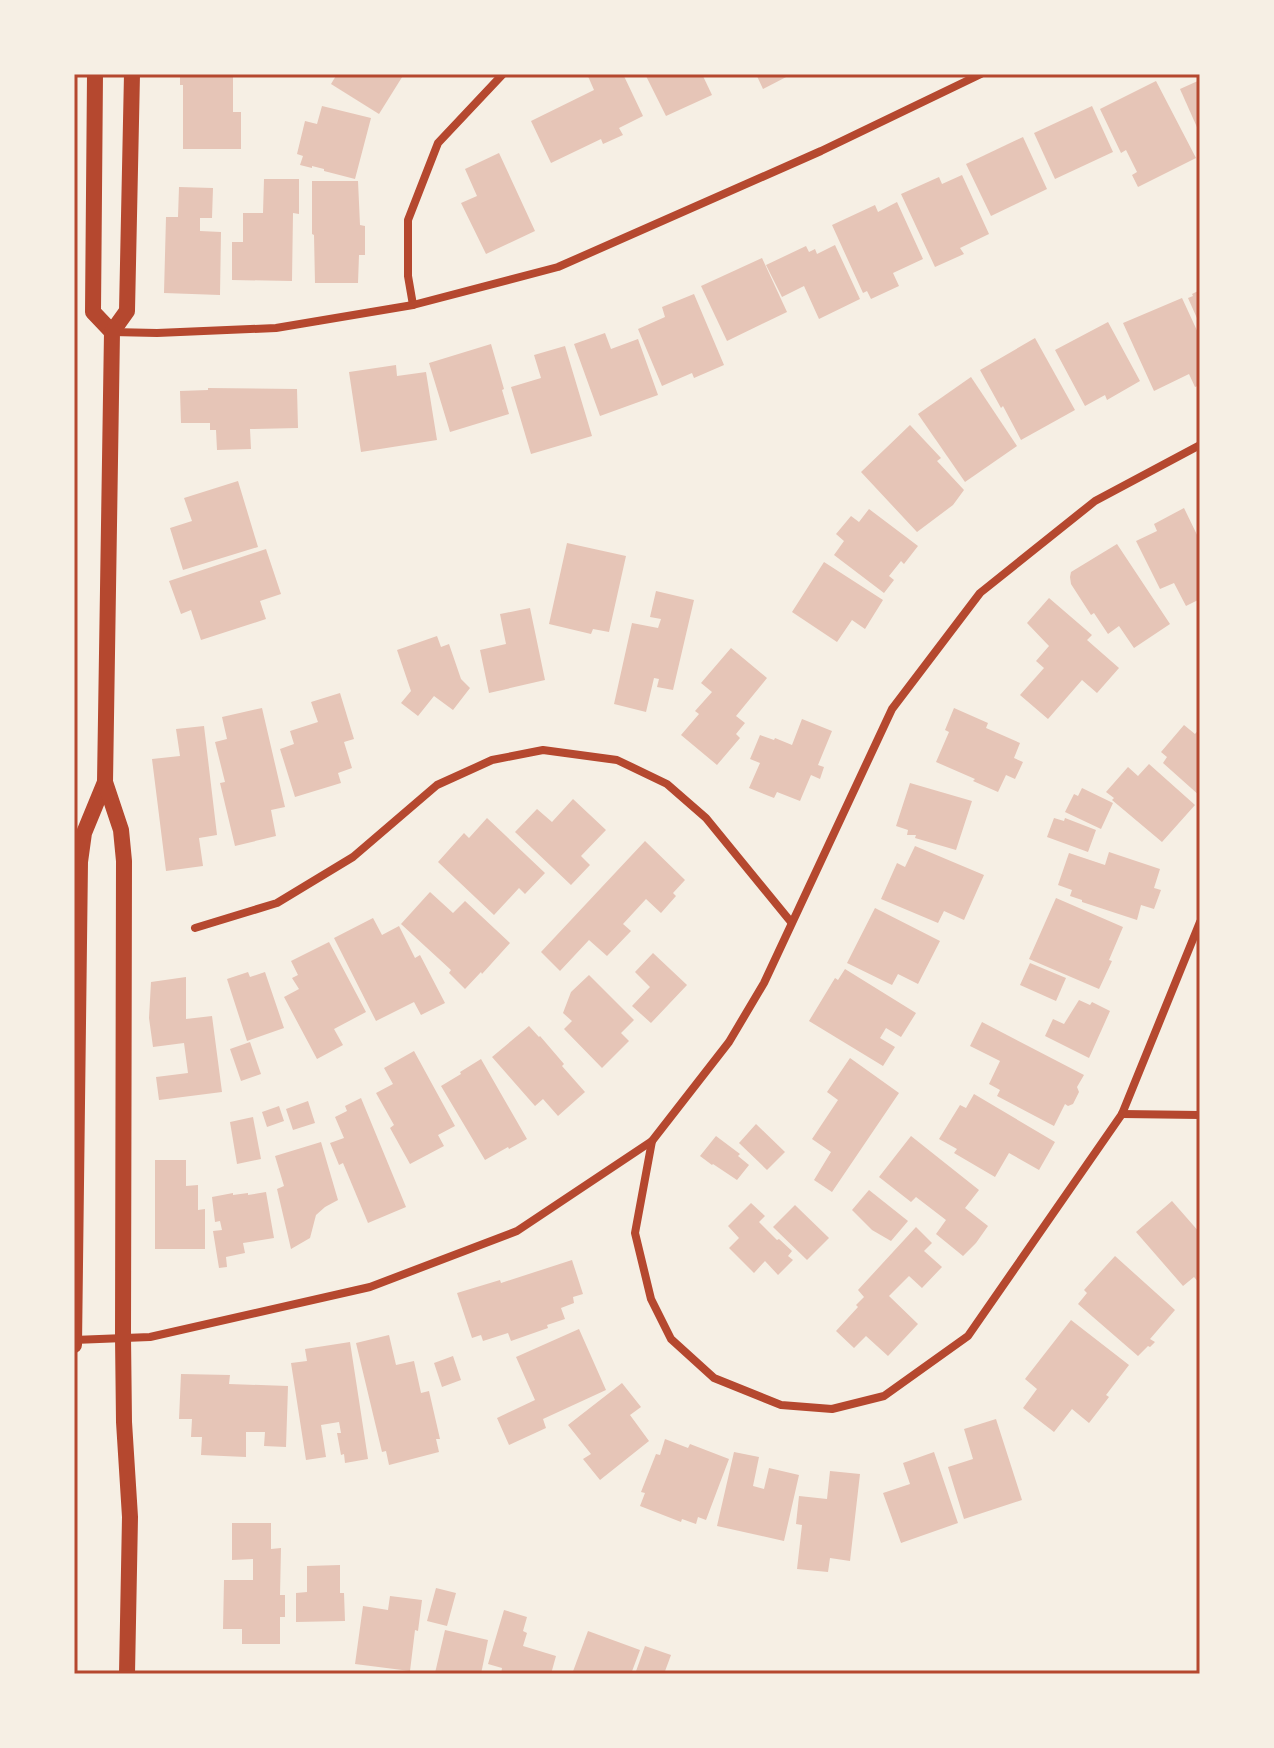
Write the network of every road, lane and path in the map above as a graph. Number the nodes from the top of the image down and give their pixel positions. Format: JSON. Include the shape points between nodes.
{"nodes":[{"id":1,"x":95,"y":74,"type":"edge"},
{"id":2,"x":132,"y":74,"type":"edge"},
{"id":3,"x":503,"y":74,"type":"edge"},
{"id":4,"x":981,"y":74,"type":"edge"},
{"id":5,"x":413,"y":305,"type":"junction"},
{"id":6,"x":112,"y":332,"type":"junction"},
{"id":7,"x":1200,"y":445,"type":"edge"},
{"id":8,"x":105,"y":782,"type":"junction"},
{"id":9,"x":791,"y":922,"type":"junction"},
{"id":10,"x":1200,"y":922,"type":"edge"},
{"id":11,"x":195,"y":928,"type":"dead end"},
{"id":12,"x":1122,"y":1114,"type":"junction"},
{"id":13,"x":1200,"y":1115,"type":"edge"},
{"id":14,"x":652,"y":1141,"type":"junction"},
{"id":15,"x":123,"y":1337,"type":"junction"},
{"id":16,"x":74,"y":1342,"type":"edge"},
{"id":17,"x":127,"y":1674,"type":"edge"}],
"edges":[{"from":1,"to":6,"type":"main road","via":[[93,312]]},
{"from":2,"to":6,"type":"main road","via":[[127,311]]},
{"from":3,"to":5,"type":"street","via":[[438,143],[408,220]]},
{"from":4,"to":5,"type":"street","via":[[558,267]]},
{"from":5,"to":6,"type":"street","via":[[276,328]]},
{"from":6,"to":8,"type":"main road"},
{"from":7,"to":9,"type":"street","via":[[1095,501],[980,593],[892,709]]},
{"from":8,"to":15,"type":"main road","via":[[121,830],[124,861]]},
{"from":8,"to":16,"type":"main road","via":[[84,833],[80,862]]},
{"from":9,"to":11,"type":"street","via":[[706,818],[667,784],[617,760],[543,750],[492,760],[437,785],[353,857],[277,903]]},
{"from":9,"to":14,"type":"street","via":[[764,983],[729,1042]]},
{"from":10,"to":12,"type":"street"},
{"from":12,"to":13,"type":"street"},
{"from":12,"to":14,"type":"street","via":[[968,1336],[884,1396],[832,1409],[781,1405],[714,1378],[671,1339],[651,1299],[635,1233]]},
{"from":14,"to":15,"type":"street","via":[[517,1231],[370,1287],[150,1337]]},
{"from":15,"to":16,"type":"street"},
{"from":15,"to":17,"type":"main road","via":[[130,1517]]}]}
